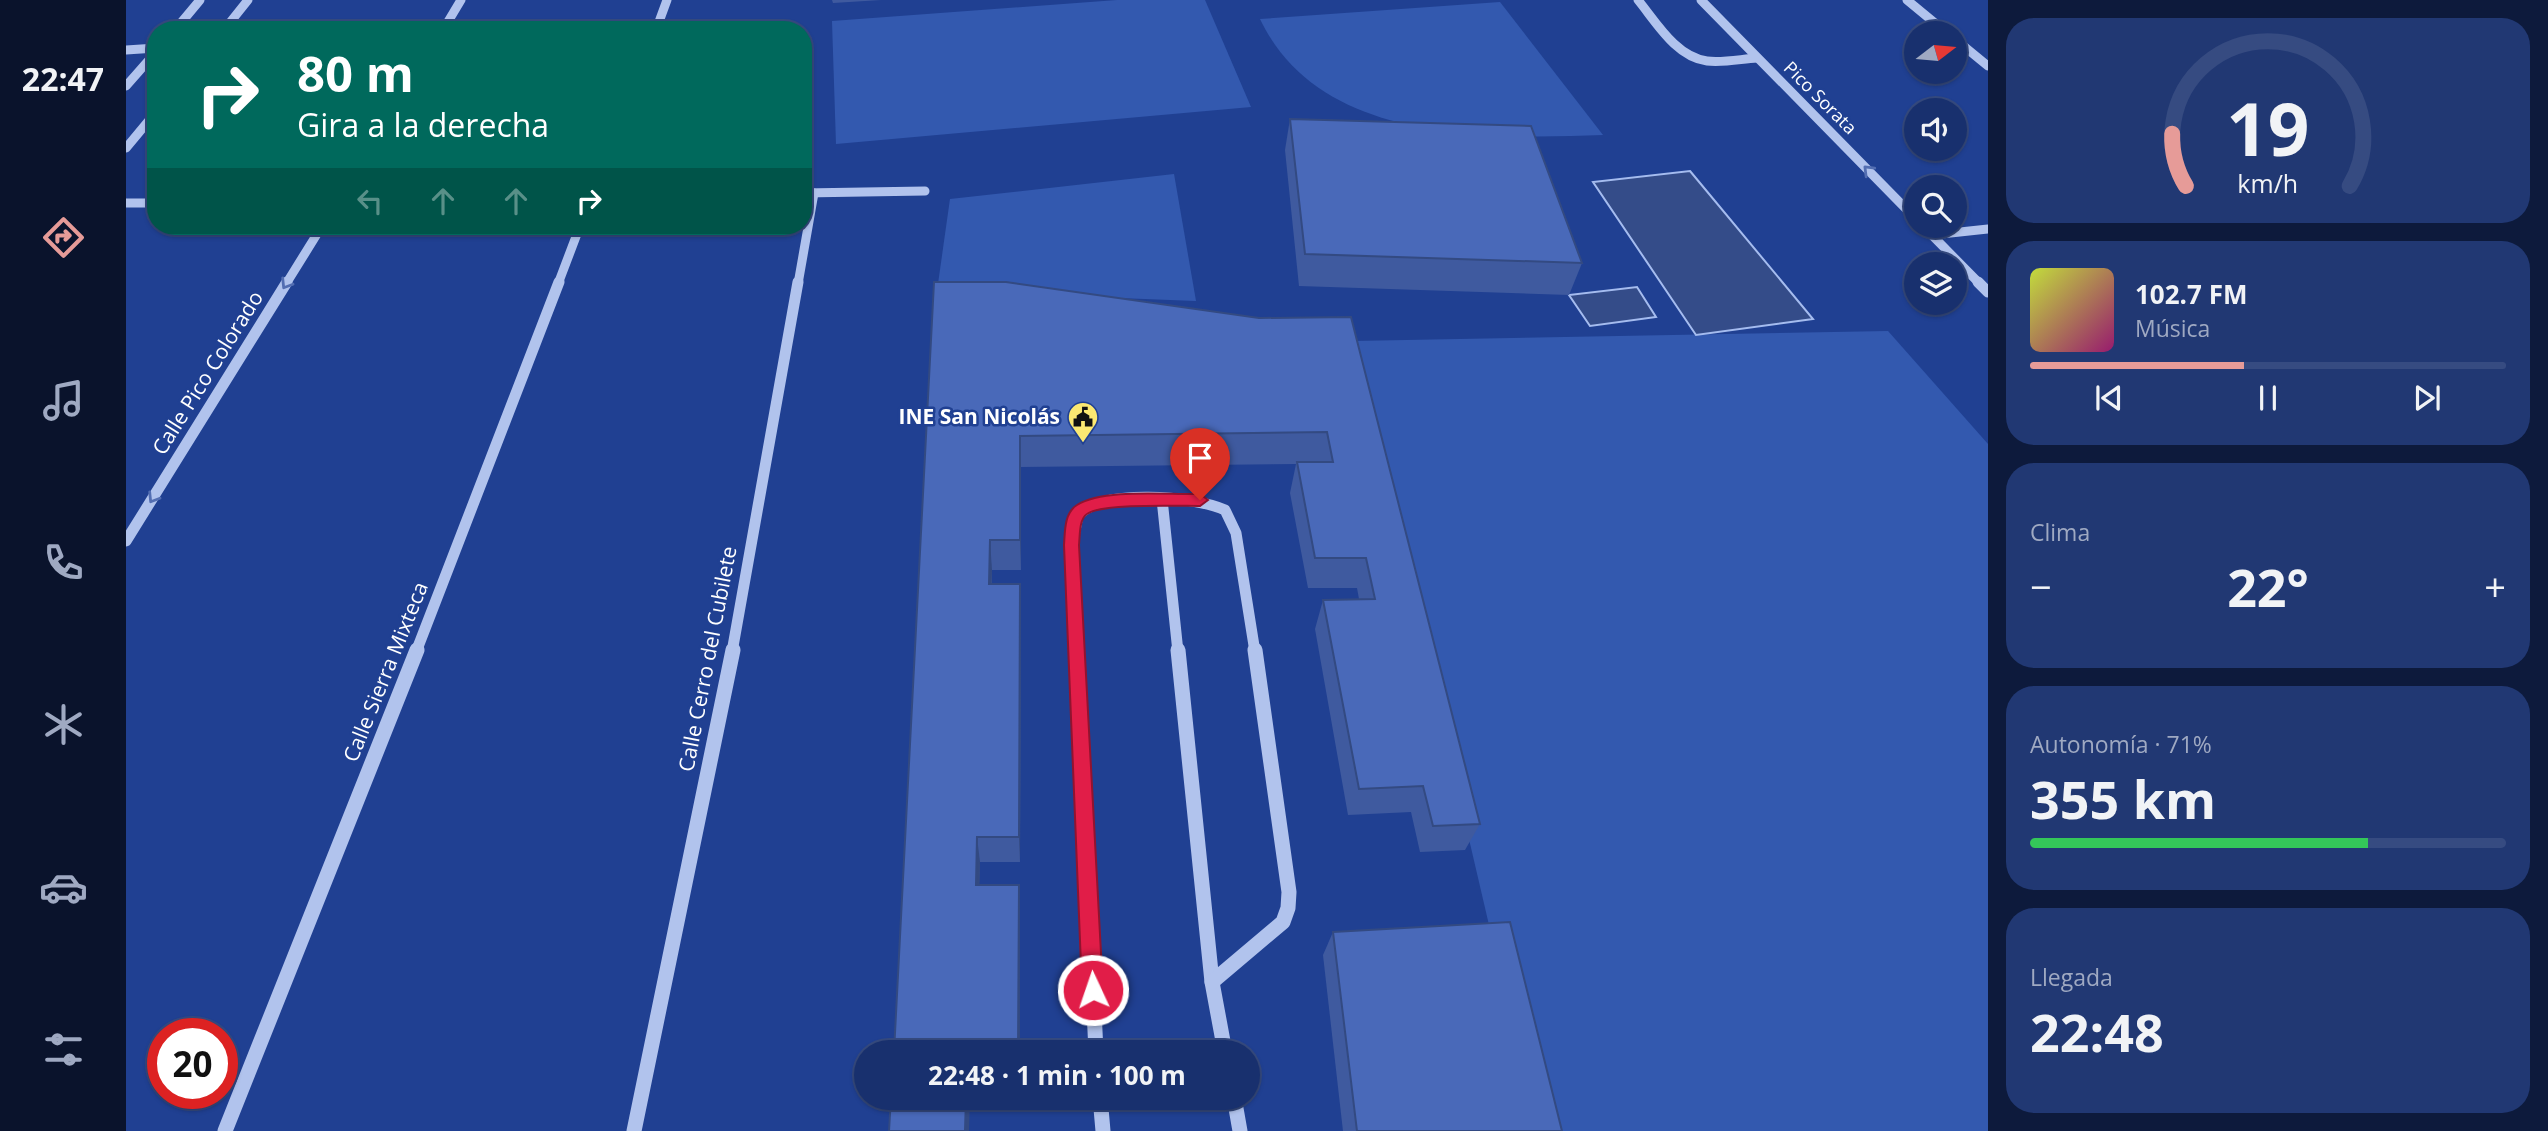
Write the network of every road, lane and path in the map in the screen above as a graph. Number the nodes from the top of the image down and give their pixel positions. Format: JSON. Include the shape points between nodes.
{"nodes":[{"id":1,"x":200,"y":0,"type":"edge"},
{"id":2,"x":247,"y":0,"type":"edge"},
{"id":3,"x":461,"y":0,"type":"edge"},
{"id":4,"x":667,"y":0,"type":"edge"},
{"id":5,"x":1638,"y":0,"type":"edge"},
{"id":6,"x":1701,"y":0,"type":"edge"},
{"id":7,"x":1907,"y":0,"type":"edge"},
{"id":8,"x":182,"y":21,"type":"edge"},
{"id":9,"x":230,"y":21,"type":"edge"},
{"id":10,"x":448,"y":21,"type":"edge"},
{"id":11,"x":659,"y":21,"type":"edge"},
{"id":12,"x":1932,"y":21,"type":"edge"},
{"id":13,"x":1967,"y":49,"type":"edge"},
{"id":14,"x":126,"y":50,"type":"edge"},
{"id":15,"x":147,"y":50,"type":"edge"},
{"id":16,"x":1758,"y":58,"type":"junction"},
{"id":17,"x":147,"y":61,"type":"edge"},
{"id":18,"x":1988,"y":66,"type":"edge"},
{"id":19,"x":126,"y":86,"type":"edge"},
{"id":20,"x":147,"y":123,"type":"edge"},
{"id":21,"x":126,"y":148,"type":"edge"},
{"id":22,"x":925,"y":191,"type":"dead end"},
{"id":23,"x":812,"y":193,"type":"edge"},
{"id":24,"x":126,"y":203,"type":"edge"},
{"id":25,"x":147,"y":203,"type":"edge"},
{"id":26,"x":1904,"y":207,"type":"edge"},
{"id":27,"x":1988,"y":229,"type":"edge"},
{"id":28,"x":1967,"y":231,"type":"edge"},
{"id":29,"x":316,"y":235,"type":"edge"},
{"id":30,"x":577,"y":235,"type":"edge"},
{"id":31,"x":802,"y":235,"type":"edge"},
{"id":32,"x":1935,"y":238,"type":"edge"},
{"id":33,"x":1988,"y":292,"type":"edge"},
{"id":34,"x":1162,"y":499,"type":"junction"},
{"id":35,"x":126,"y":541,"type":"edge"},
{"id":36,"x":1212,"y":982,"type":"junction"},
{"id":37,"x":1095,"y":1040,"type":"edge"},
{"id":38,"x":1223,"y":1040,"type":"edge"},
{"id":39,"x":1101,"y":1110,"type":"edge"},
{"id":40,"x":1236,"y":1110,"type":"edge"},
{"id":41,"x":225,"y":1131,"type":"edge"},
{"id":42,"x":635,"y":1131,"type":"edge"},
{"id":43,"x":1103,"y":1131,"type":"edge"},
{"id":44,"x":1240,"y":1131,"type":"edge"}],
"edges":[{"from":1,"to":8,"type":"street"},
{"from":2,"to":9,"type":"street"},
{"from":3,"to":10,"type":"street"},
{"from":4,"to":11,"type":"street"},
{"from":5,"to":16,"type":"street","via":[[1678,46],[1694,57],[1707,61]]},
{"from":6,"to":16,"type":"street","name":"Pico Sorata"},
{"from":7,"to":12,"type":"street"},
{"from":13,"to":18,"type":"street"},
{"from":14,"to":15,"type":"street"},
{"from":26,"to":16,"type":"street","name":"Pico Sorata","one_way":true},
{"from":17,"to":19,"type":"street"},
{"from":20,"to":21,"type":"street"},
{"from":22,"to":23,"type":"street"},
{"from":24,"to":25,"type":"street"},
{"from":27,"to":28,"type":"street"},
{"from":29,"to":35,"type":"street","name":"Calle Pico Colorado","one_way":true},
{"from":30,"to":41,"type":"street","name":"Calle Sierra Mixteca"},
{"from":31,"to":42,"type":"street","name":"Calle Cerro del Cubilete","via":[[738,624]]},
{"from":32,"to":33,"type":"street"},
{"from":34,"to":36,"type":"street"},
{"from":34,"to":36,"type":"street","via":[[1216,505],[1225,510],[1236,533],[1287,869],[1289,900],[1283,922]]},
{"from":34,"to":37,"type":"street","via":[[1092,505],[1081,509],[1074,519]]},
{"from":36,"to":38,"type":"street"},
{"from":39,"to":43,"type":"street"},
{"from":40,"to":44,"type":"street"}]}
